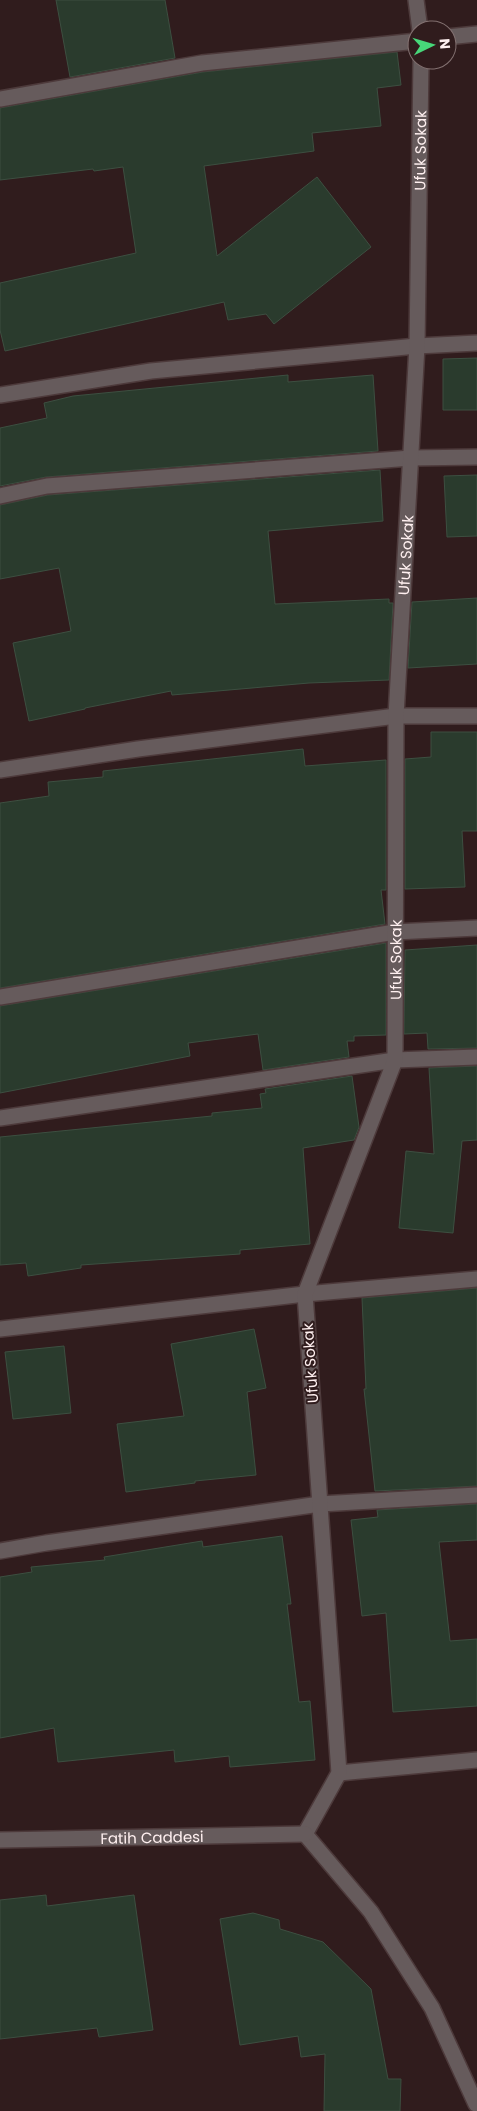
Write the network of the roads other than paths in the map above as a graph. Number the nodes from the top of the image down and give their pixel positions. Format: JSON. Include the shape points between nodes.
{"nodes":[{"id":1,"x":416,"y":0,"type":"edge"},
{"id":2,"x":419,"y":20,"type":"edge"},
{"id":3,"x":477,"y":34,"type":"edge"},
{"id":4,"x":457,"y":36,"type":"edge"},
{"id":5,"x":407,"y":41,"type":"edge"},
{"id":6,"x":421,"y":70,"type":"edge"},
{"id":7,"x":0,"y":99,"type":"edge"},
{"id":8,"x":477,"y":343,"type":"edge"},
{"id":9,"x":417,"y":346,"type":"junction"},
{"id":10,"x":0,"y":395,"type":"edge"},
{"id":11,"x":477,"y":457,"type":"edge"},
{"id":12,"x":411,"y":458,"type":"junction"},
{"id":13,"x":0,"y":496,"type":"edge"},
{"id":14,"x":396,"y":716,"type":"junction"},
{"id":15,"x":477,"y":716,"type":"edge"},
{"id":16,"x":0,"y":770,"type":"edge"},
{"id":17,"x":477,"y":928,"type":"edge"},
{"id":18,"x":395,"y":932,"type":"junction"},
{"id":19,"x":0,"y":997,"type":"edge"},
{"id":20,"x":477,"y":1057,"type":"edge"},
{"id":21,"x":395,"y":1060,"type":"junction"},
{"id":22,"x":0,"y":1118,"type":"edge"},
{"id":23,"x":477,"y":1279,"type":"edge"},
{"id":24,"x":305,"y":1294,"type":"junction"},
{"id":25,"x":0,"y":1329,"type":"edge"},
{"id":26,"x":477,"y":1495,"type":"edge"},
{"id":27,"x":320,"y":1504,"type":"junction"},
{"id":28,"x":0,"y":1551,"type":"edge"},
{"id":29,"x":477,"y":1760,"type":"edge"},
{"id":30,"x":339,"y":1773,"type":"junction"},
{"id":31,"x":305,"y":1834,"type":"junction"},
{"id":32,"x":0,"y":1840,"type":"edge"},
{"id":33,"x":475,"y":2106,"type":"edge"}],
"edges":[{"from":1,"to":2,"type":"street"},
{"from":3,"to":4,"type":"street"},
{"from":5,"to":7,"type":"street","via":[[202,63]]},
{"from":6,"to":9,"type":"street","name":"Ufuk Sokak"},
{"from":8,"to":9,"type":"street"},
{"from":9,"to":10,"type":"street","via":[[150,370]]},
{"from":9,"to":12,"type":"street","name":"Ufuk Sokak"},
{"from":11,"to":12,"type":"street"},
{"from":12,"to":13,"type":"street","via":[[47,486]]},
{"from":12,"to":14,"type":"street","name":"Ufuk Sokak"},
{"from":14,"to":15,"type":"street"},
{"from":14,"to":16,"type":"street"},
{"from":14,"to":18,"type":"street","name":"Ufuk Sokak"},
{"from":17,"to":18,"type":"street"},
{"from":18,"to":19,"type":"street"},
{"from":18,"to":21,"type":"street","name":"Ufuk Sokak"},
{"from":20,"to":21,"type":"street"},
{"from":21,"to":22,"type":"street"},
{"from":21,"to":24,"type":"street","name":"Ufuk Sokak"},
{"from":23,"to":24,"type":"street"},
{"from":24,"to":25,"type":"street"},
{"from":24,"to":27,"type":"street","name":"Ufuk Sokak"},
{"from":26,"to":27,"type":"street"},
{"from":27,"to":28,"type":"street"},
{"from":27,"to":30,"type":"street","name":"Ufuk Sokak"},
{"from":29,"to":30,"type":"street"},
{"from":30,"to":31,"type":"street"},
{"from":31,"to":32,"type":"street","name":"Fatih Caddesi"},
{"from":31,"to":33,"type":"street","via":[[371,1912],[432,2008]]}]}
